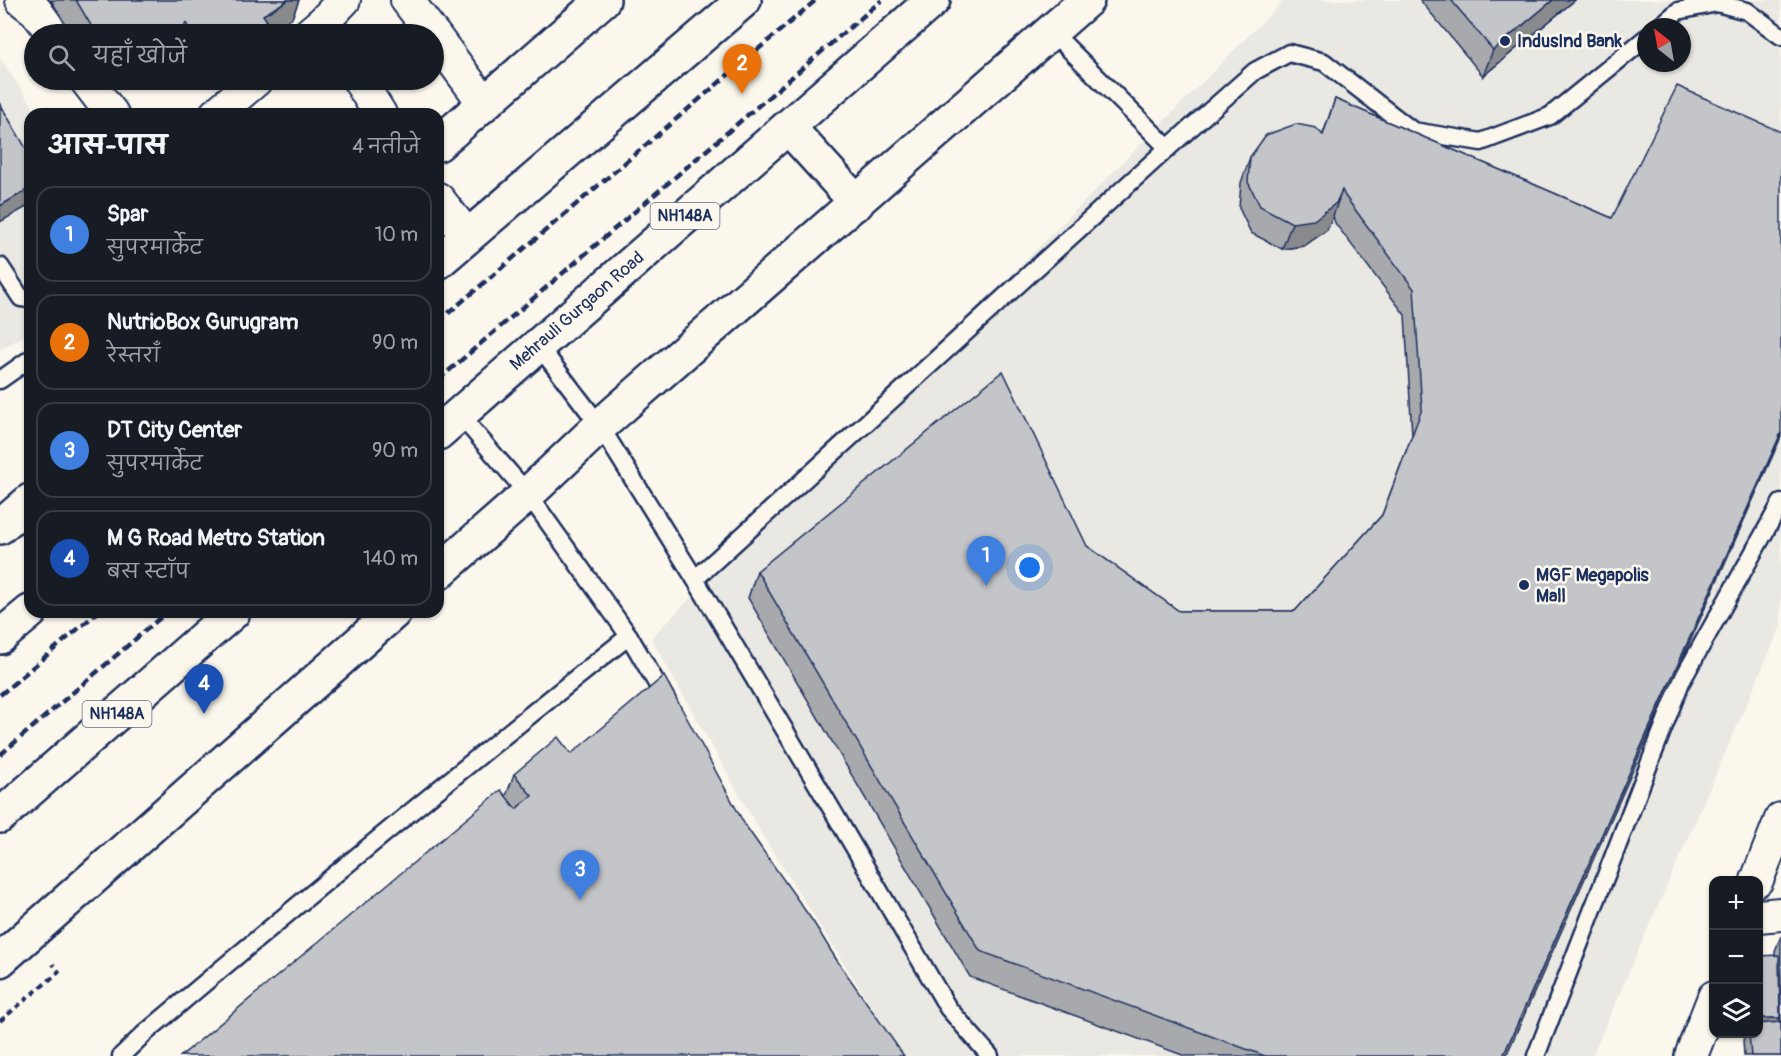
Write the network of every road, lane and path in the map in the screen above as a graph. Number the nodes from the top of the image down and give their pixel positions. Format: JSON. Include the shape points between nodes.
{"nodes":[{"id":1,"x":22,"y":0,"type":"edge"},
{"id":2,"x":407,"y":0,"type":"edge"},
{"id":3,"x":603,"y":0,"type":"edge"},
{"id":4,"x":744,"y":0,"type":"edge"},
{"id":5,"x":933,"y":0,"type":"edge"},
{"id":6,"x":1087,"y":0,"type":"edge"},
{"id":7,"x":1670,"y":18,"type":"edge"},
{"id":8,"x":46,"y":24,"type":"edge"},
{"id":9,"x":425,"y":24,"type":"edge"},
{"id":10,"x":1051,"y":31,"type":"junction"},
{"id":11,"x":1781,"y":36,"type":"edge"},
{"id":12,"x":1637,"y":45,"type":"edge"},
{"id":13,"x":444,"y":50,"type":"edge"},
{"id":14,"x":94,"y":90,"type":"edge"},
{"id":15,"x":244,"y":90,"type":"edge"},
{"id":16,"x":365,"y":90,"type":"edge"},
{"id":17,"x":484,"y":103,"type":"junction"},
{"id":18,"x":107,"y":108,"type":"edge"},
{"id":19,"x":223,"y":108,"type":"edge"},
{"id":20,"x":376,"y":108,"type":"edge"},
{"id":21,"x":788,"y":127,"type":"junction"},
{"id":22,"x":444,"y":139,"type":"edge"},
{"id":23,"x":1168,"y":148,"type":"junction"},
{"id":24,"x":856,"y":203,"type":"junction"},
{"id":25,"x":444,"y":207,"type":"edge"},
{"id":26,"x":468,"y":237,"type":"junction"},
{"id":27,"x":444,"y":257,"type":"edge"},
{"id":28,"x":0,"y":266,"type":"edge"},
{"id":29,"x":24,"y":298,"type":"edge"},
{"id":30,"x":538,"y":345,"type":"junction"},
{"id":31,"x":24,"y":363,"type":"edge"},
{"id":32,"x":0,"y":380,"type":"edge"},
{"id":33,"x":448,"y":423,"type":"edge"},
{"id":34,"x":600,"y":426,"type":"junction"},
{"id":35,"x":528,"y":494,"type":"junction"},
{"id":36,"x":1781,"y":502,"type":"edge"},
{"id":37,"x":24,"y":506,"type":"edge"},
{"id":38,"x":0,"y":526,"type":"edge"},
{"id":39,"x":444,"y":568,"type":"edge"},
{"id":40,"x":694,"y":579,"type":"junction"},
{"id":41,"x":24,"y":617,"type":"edge"},
{"id":42,"x":226,"y":618,"type":"edge"},
{"id":43,"x":387,"y":618,"type":"edge"},
{"id":44,"x":629,"y":636,"type":"junction"},
{"id":45,"x":0,"y":637,"type":"edge"},
{"id":46,"x":675,"y":714,"type":"edge"},
{"id":47,"x":0,"y":816,"type":"edge"},
{"id":48,"x":1781,"y":819,"type":"edge"},
{"id":49,"x":1759,"y":876,"type":"edge"},
{"id":50,"x":1781,"y":914,"type":"edge"},
{"id":51,"x":1763,"y":916,"type":"edge"},
{"id":52,"x":0,"y":960,"type":"edge"},
{"id":53,"x":59,"y":972,"type":"dead end"},
{"id":54,"x":1709,"y":1008,"type":"edge"},
{"id":55,"x":0,"y":1021,"type":"edge"},
{"id":56,"x":121,"y":1056,"type":"edge"},
{"id":57,"x":990,"y":1056,"type":"edge"},
{"id":58,"x":1536,"y":1056,"type":"edge"},
{"id":59,"x":1691,"y":1056,"type":"edge"}],
"edges":[{"from":1,"to":8,"type":"street"},
{"from":2,"to":9,"type":"street"},
{"from":3,"to":17,"type":"main road"},
{"from":4,"to":26,"type":"main road"},
{"from":5,"to":21,"type":"main road","name":"Mehrauli Gurgaon Road","number":"NH148A"},
{"from":6,"to":10,"type":"main road"},
{"from":7,"to":11,"type":"lane","via":[[1678,11],[1718,3],[1747,11]]},
{"from":10,"to":23,"type":"lane"},
{"from":10,"to":24,"type":"main road"},
{"from":12,"to":23,"type":"lane","via":[[1550,116],[1481,142],[1413,131],[1324,62],[1289,53],[1255,71]]},
{"from":13,"to":17,"type":"street"},
{"from":14,"to":18,"type":"street"},
{"from":15,"to":19,"type":"street"},
{"from":16,"to":20,"type":"street"},
{"from":17,"to":22,"type":"main road"},
{"from":21,"to":24,"type":"main road"},
{"from":21,"to":30,"type":"main road","name":"Mehrauli Gurgaon Road","number":"NH148A"},
{"from":23,"to":40,"type":"lane"},
{"from":24,"to":34,"type":"main road"},
{"from":25,"to":26,"type":"street"},
{"from":26,"to":27,"type":"main road"},
{"from":28,"to":29,"type":"lane"},
{"from":30,"to":33,"type":"main road","name":"Mehrauli Gurgaon Road","number":"NH148A"},
{"from":30,"to":34,"type":"lane"},
{"from":31,"to":32,"type":"lane"},
{"from":33,"to":35,"type":"lane"},
{"from":34,"to":35,"type":"main road"},
{"from":34,"to":40,"type":"lane"},
{"from":35,"to":39,"type":"main road"},
{"from":35,"to":44,"type":"lane"},
{"from":36,"to":58,"type":"lane","via":[[1680,682]]},
{"from":37,"to":38,"type":"main road"},
{"from":40,"to":57,"type":"lane","via":[[948,1008]]},
{"from":41,"to":45,"type":"main road"},
{"from":42,"to":47,"type":"main road","number":"NH148A"},
{"from":43,"to":52,"type":"main road"},
{"from":44,"to":46,"type":"lane"},
{"from":44,"to":56,"type":"lane","via":[[300,902]]},
{"from":48,"to":49,"type":"street"},
{"from":50,"to":51,"type":"street"},
{"from":53,"to":55,"type":"path"},
{"from":54,"to":59,"type":"street"}]}
